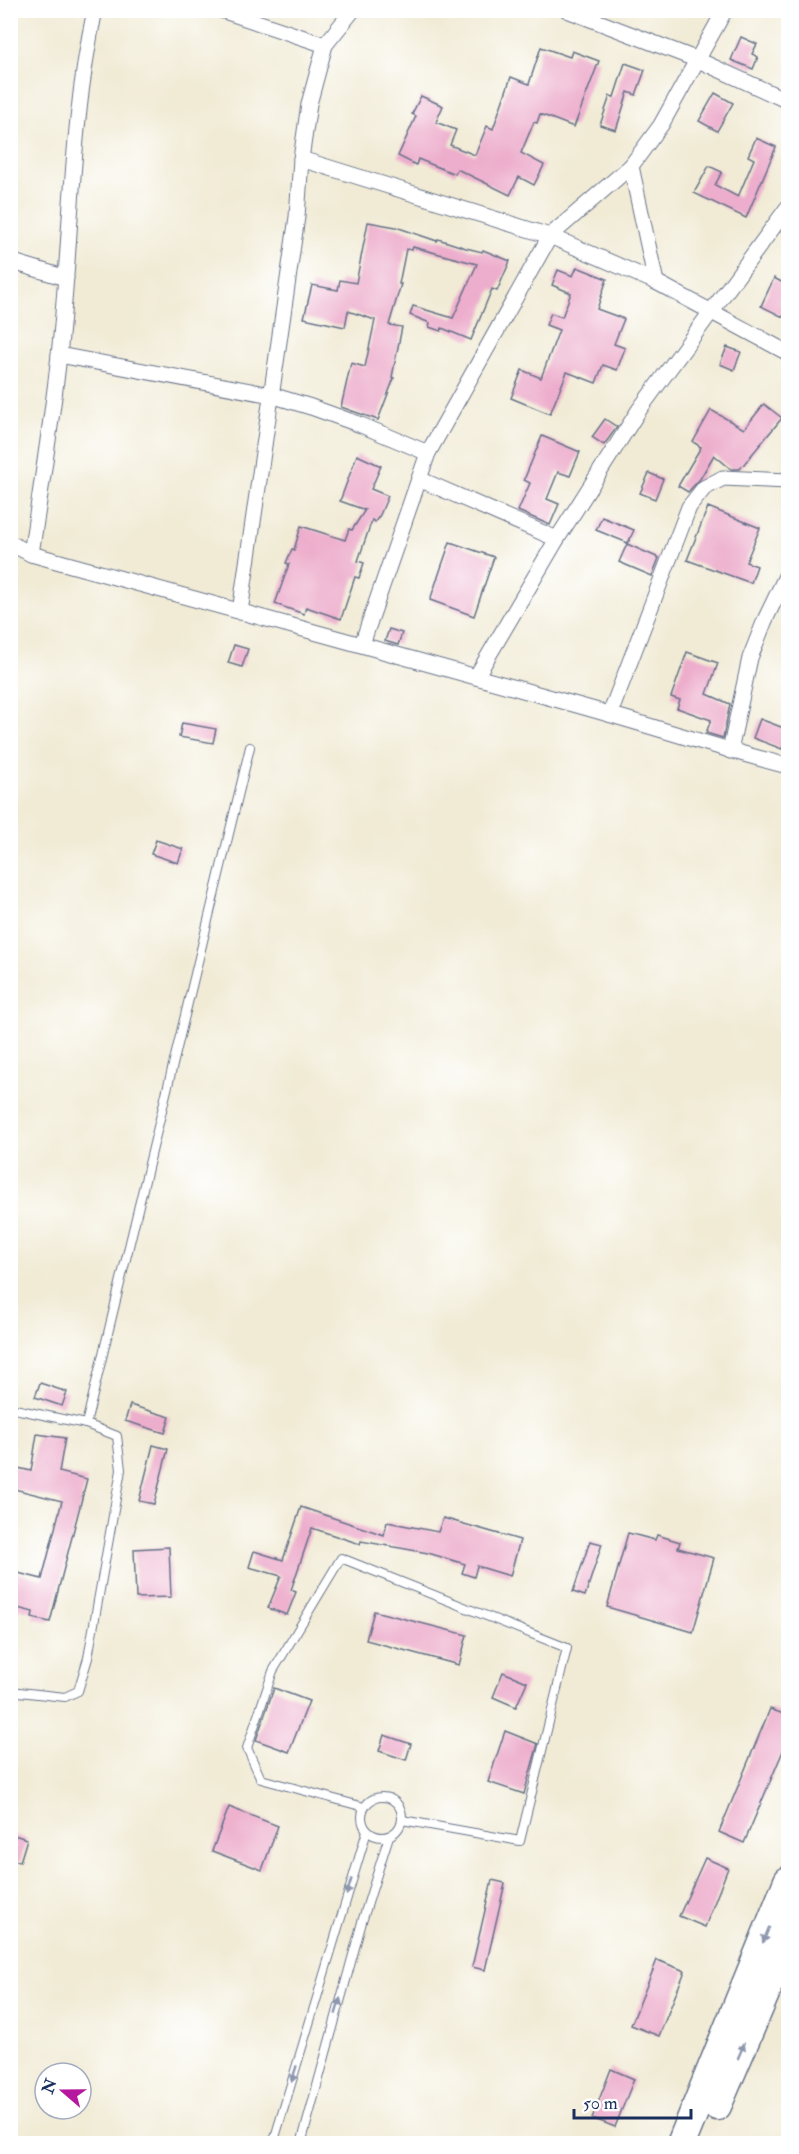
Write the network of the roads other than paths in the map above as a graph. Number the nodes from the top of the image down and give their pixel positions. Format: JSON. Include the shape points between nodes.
{"nodes":[{"id":1,"x":95,"y":10,"type":"edge"},
{"id":2,"x":221,"y":10,"type":"edge"},
{"id":3,"x":353,"y":10,"type":"edge"},
{"id":4,"x":567,"y":10,"type":"edge"},
{"id":5,"x":725,"y":10,"type":"edge"},
{"id":6,"x":263,"y":18,"type":"edge"},
{"id":7,"x":325,"y":45,"type":"junction"},
{"id":8,"x":698,"y":60,"type":"junction"},
{"id":9,"x":789,"y":101,"type":"edge"},
{"id":10,"x":301,"y":159,"type":"junction"},
{"id":11,"x":631,"y":166,"type":"junction"},
{"id":12,"x":789,"y":207,"type":"edge"},
{"id":13,"x":550,"y":236,"type":"junction"},
{"id":14,"x":10,"y":261,"type":"edge"},
{"id":15,"x":66,"y":278,"type":"junction"},
{"id":16,"x":656,"y":282,"type":"junction"},
{"id":17,"x":711,"y":312,"type":"junction"},
{"id":18,"x":789,"y":353,"type":"edge"},
{"id":19,"x":59,"y":355,"type":"junction"},
{"id":20,"x":271,"y":395,"type":"junction"},
{"id":21,"x":428,"y":453,"type":"junction"},
{"id":22,"x":419,"y":479,"type":"junction"},
{"id":23,"x":789,"y":481,"type":"edge"},
{"id":24,"x":557,"y":539,"type":"junction"},
{"id":25,"x":10,"y":543,"type":"edge"},
{"id":26,"x":31,"y":554,"type":"junction"},
{"id":27,"x":789,"y":572,"type":"edge"},
{"id":28,"x":240,"y":612,"type":"junction"},
{"id":29,"x":362,"y":644,"type":"junction"},
{"id":30,"x":476,"y":677,"type":"junction"},
{"id":31,"x":610,"y":714,"type":"junction"},
{"id":32,"x":250,"y":747,"type":"dead end"},
{"id":33,"x":730,"y":751,"type":"junction"},
{"id":34,"x":789,"y":766,"type":"edge"},
{"id":35,"x":10,"y":1408,"type":"edge"},
{"id":36,"x":86,"y":1424,"type":"junction"},
{"id":37,"x":10,"y":1691,"type":"edge"},
{"id":38,"x":364,"y":1807,"type":"junction"},
{"id":39,"x":402,"y":1820,"type":"junction"},
{"id":40,"x":367,"y":1831,"type":"junction"},
{"id":41,"x":389,"y":1836,"type":"junction"},
{"id":42,"x":789,"y":1881,"type":"edge"},
{"id":43,"x":789,"y":1940,"type":"edge"},
{"id":44,"x":273,"y":2144,"type":"edge"},
{"id":45,"x":300,"y":2144,"type":"edge"},
{"id":46,"x":681,"y":2144,"type":"edge"},
{"id":47,"x":701,"y":2144,"type":"edge"}],
"edges":[{"from":1,"to":15,"type":"street","via":[[72,179]]},
{"from":2,"to":6,"type":"street"},
{"from":3,"to":7,"type":"street"},
{"from":4,"to":8,"type":"street"},
{"from":5,"to":8,"type":"street"},
{"from":6,"to":7,"type":"street"},
{"from":7,"to":10,"type":"street","via":[[309,104]]},
{"from":8,"to":9,"type":"street"},
{"from":8,"to":11,"type":"street"},
{"from":10,"to":13,"type":"street"},
{"from":10,"to":20,"type":"street","via":[[297,217]]},
{"from":11,"to":13,"type":"street"},
{"from":11,"to":16,"type":"street"},
{"from":12,"to":17,"type":"street"},
{"from":13,"to":16,"type":"street"},
{"from":13,"to":21,"type":"street"},
{"from":14,"to":15,"type":"street"},
{"from":15,"to":19,"type":"street"},
{"from":16,"to":17,"type":"street"},
{"from":17,"to":18,"type":"street"},
{"from":17,"to":24,"type":"street","via":[[639,410]]},
{"from":19,"to":20,"type":"street"},
{"from":19,"to":26,"type":"street"},
{"from":20,"to":21,"type":"street","via":[[341,417]]},
{"from":20,"to":28,"type":"street"},
{"from":21,"to":22,"type":"street"},
{"from":22,"to":24,"type":"street"},
{"from":22,"to":29,"type":"street"},
{"from":23,"to":31,"type":"street","via":[[723,478],[704,488],[689,507]]},
{"from":24,"to":30,"type":"street"},
{"from":25,"to":26,"type":"street"},
{"from":26,"to":28,"type":"street"},
{"from":27,"to":33,"type":"street","via":[[750,658]]},
{"from":28,"to":29,"type":"street"},
{"from":29,"to":30,"type":"street"},
{"from":30,"to":31,"type":"street"},
{"from":31,"to":33,"type":"street"},
{"from":32,"to":36,"type":"lane"},
{"from":33,"to":34,"type":"street"},
{"from":35,"to":36,"type":"lane"},
{"from":36,"to":37,"type":"lane","via":[[117,1436],[121,1470],[88,1658],[78,1691],[65,1697]]},
{"from":38,"to":39,"type":"lane","via":[[374,1798],[388,1798],[399,1806]]},
{"from":38,"to":39,"type":"lane","via":[[261,1779],[247,1748],[273,1671],[341,1558],[567,1647],[520,1841]]},
{"from":38,"to":40,"type":"lane","via":[[362,1820]]},
{"from":39,"to":41,"type":"lane"},
{"from":40,"to":41,"type":"lane","via":[[381,1838]]},
{"from":40,"to":44,"type":"lane","one_way":true},
{"from":45,"to":41,"type":"lane","one_way":true},
{"from":42,"to":46,"type":"highway","one_way":true},
{"from":47,"to":43,"type":"highway","one_way":true}]}
